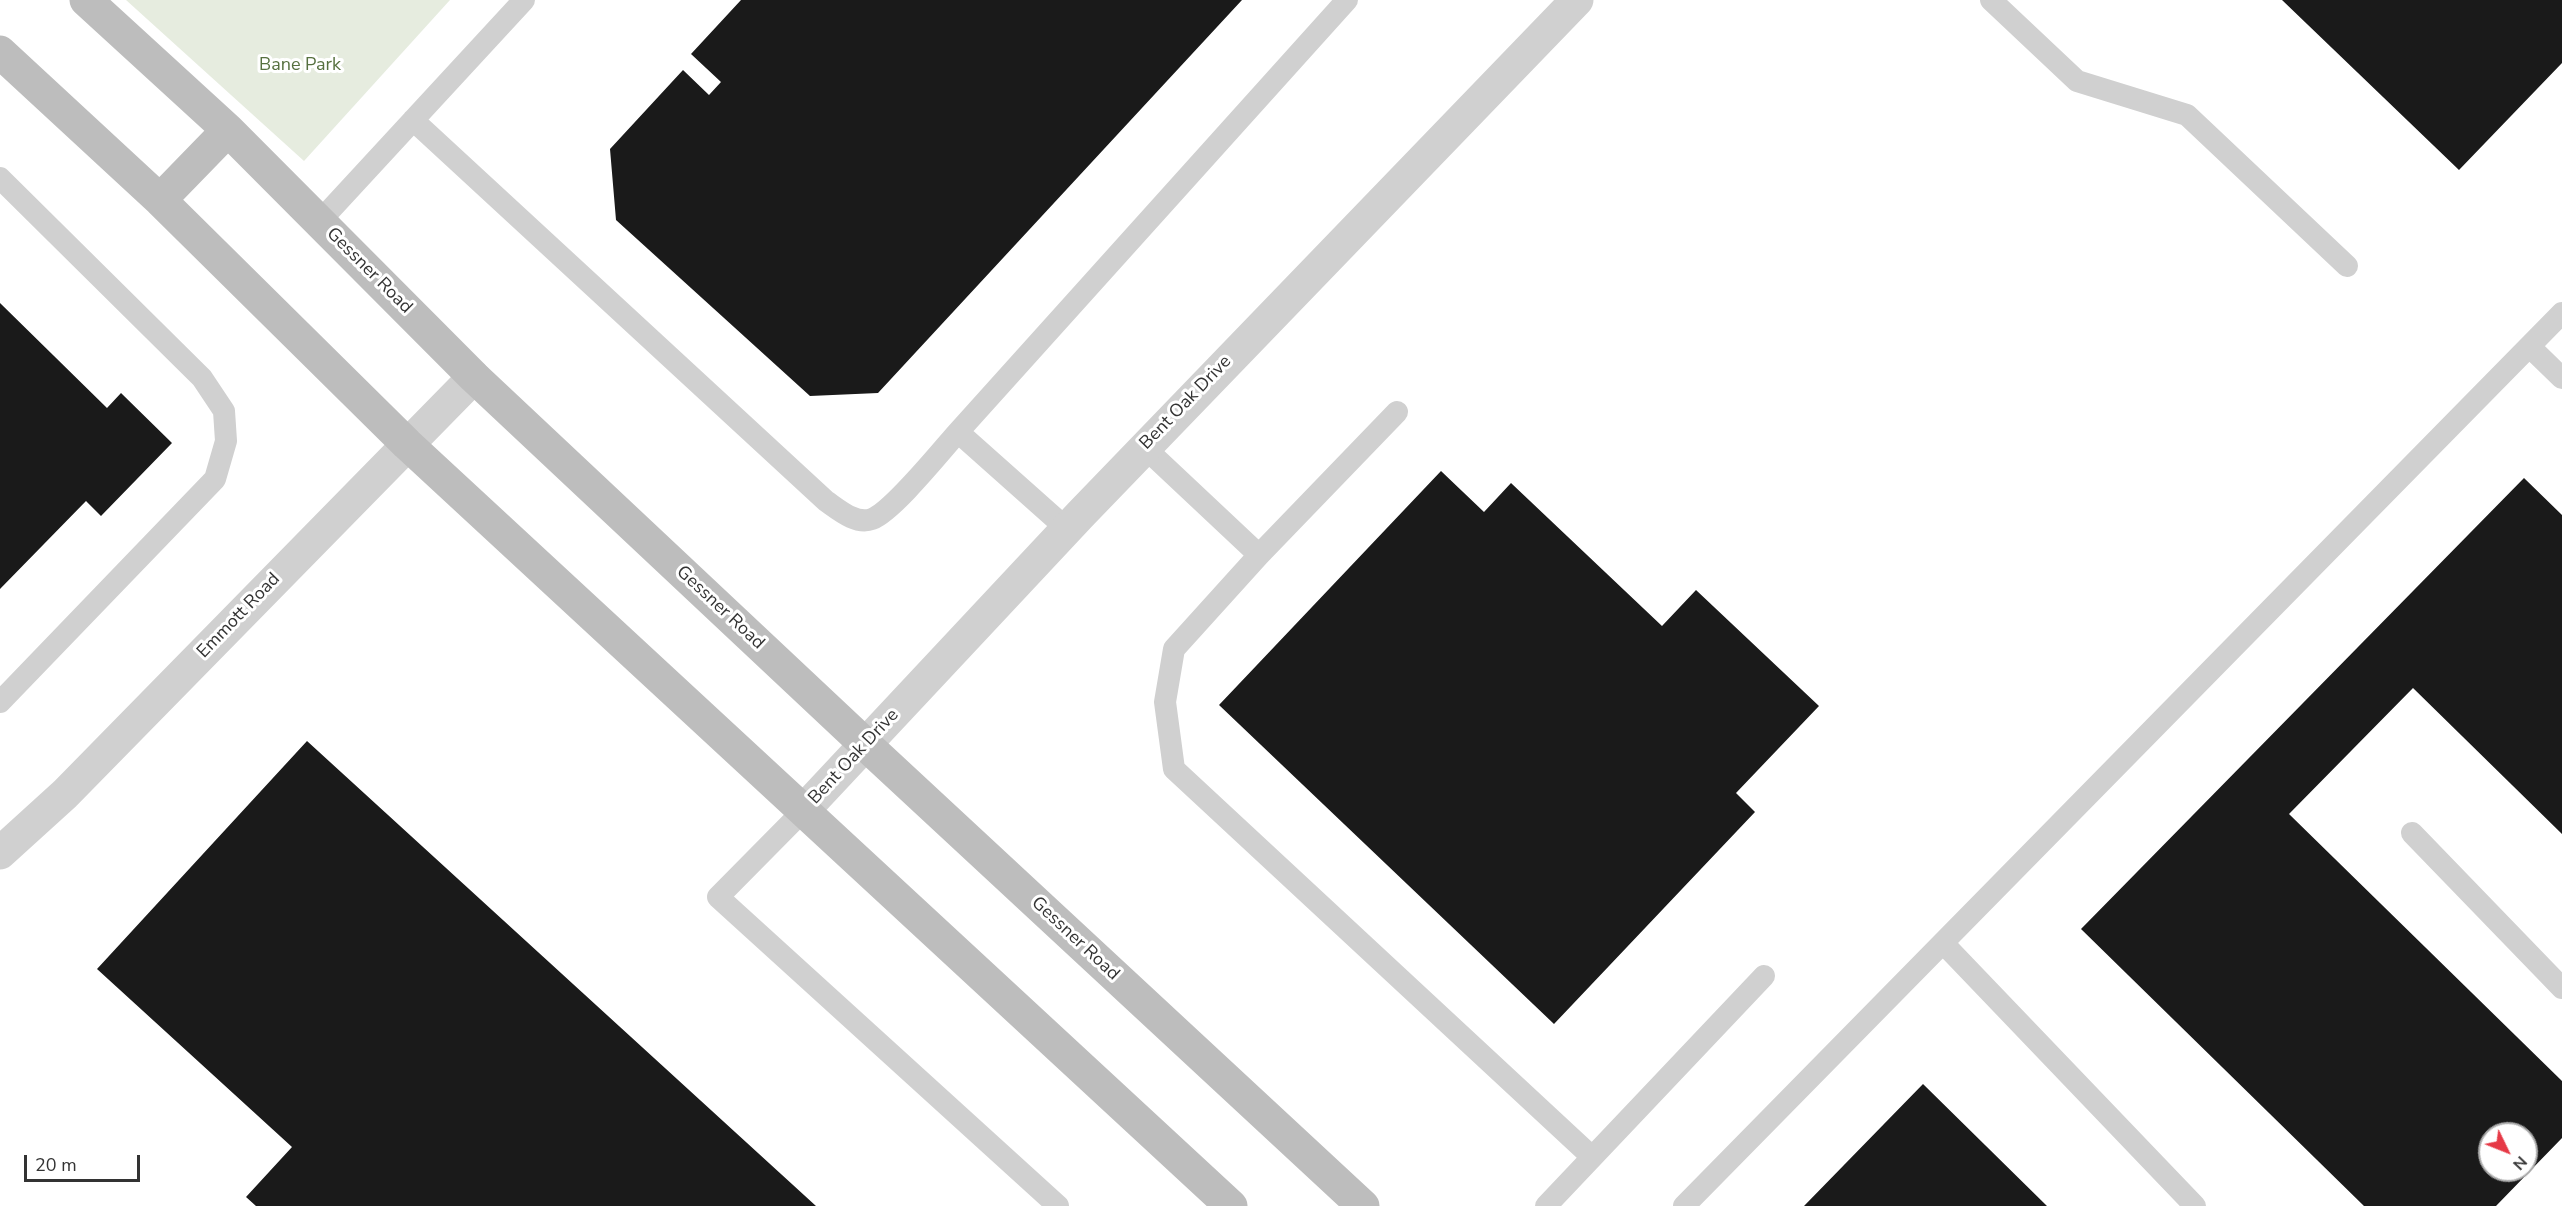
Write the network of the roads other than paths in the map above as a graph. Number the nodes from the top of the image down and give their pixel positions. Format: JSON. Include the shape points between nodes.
{"nodes":[{"id":1,"x":86,"y":0,"type":"edge"},
{"id":2,"x":524,"y":0,"type":"edge"},
{"id":3,"x":1347,"y":0,"type":"edge"},
{"id":4,"x":1577,"y":0,"type":"edge"},
{"id":5,"x":1992,"y":0,"type":"edge"},
{"id":6,"x":3,"y":61,"type":"edge"},
{"id":7,"x":413,"y":120,"type":"junction"},
{"id":8,"x":228,"y":130,"type":"junction"},
{"id":9,"x":0,"y":178,"type":"edge"},
{"id":10,"x":160,"y":200,"type":"junction"},
{"id":11,"x":320,"y":221,"type":"junction"},
{"id":12,"x":2347,"y":266,"type":"dead end"},
{"id":13,"x":2562,"y":313,"type":"edge"},
{"id":14,"x":2530,"y":347,"type":"junction"},
{"id":15,"x":474,"y":376,"type":"junction"},
{"id":16,"x":2562,"y":378,"type":"edge"},
{"id":17,"x":1397,"y":412,"type":"dead end"},
{"id":18,"x":958,"y":432,"type":"junction"},
{"id":19,"x":407,"y":444,"type":"junction"},
{"id":20,"x":1144,"y":447,"type":"junction"},
{"id":21,"x":1067,"y":529,"type":"junction"},
{"id":22,"x":1259,"y":555,"type":"junction"},
{"id":23,"x":0,"y":702,"type":"edge"},
{"id":24,"x":866,"y":745,"type":"junction"},
{"id":25,"x":802,"y":812,"type":"junction"},
{"id":26,"x":2412,"y":833,"type":"dead end"},
{"id":27,"x":3,"y":846,"type":"edge"},
{"id":28,"x":1943,"y":944,"type":"junction"},
{"id":29,"x":1764,"y":976,"type":"dead end"},
{"id":30,"x":2562,"y":988,"type":"edge"},
{"id":31,"x":1592,"y":1157,"type":"junction"},
{"id":32,"x":1058,"y":1206,"type":"edge"},
{"id":33,"x":1231,"y":1206,"type":"edge"},
{"id":34,"x":1363,"y":1206,"type":"edge"},
{"id":35,"x":1546,"y":1206,"type":"edge"},
{"id":36,"x":1684,"y":1206,"type":"edge"},
{"id":37,"x":2195,"y":1206,"type":"edge"}],
"edges":[{"from":1,"to":8,"type":"main road","name":"Gessner Road"},
{"from":2,"to":7,"type":"lane"},
{"from":3,"to":18,"type":"lane"},
{"from":4,"to":20,"type":"street","name":"Bent Oak Drive"},
{"from":5,"to":12,"type":"lane","via":[[2078,81],[2187,115]]},
{"from":6,"to":10,"type":"main road"},
{"from":7,"to":11,"type":"lane"},
{"from":7,"to":18,"type":"lane","via":[[826,501],[850,518],[871,520],[888,508]]},
{"from":8,"to":10,"type":"main road"},
{"from":8,"to":11,"type":"main road","name":"Gessner Road"},
{"from":9,"to":23,"type":"lane","via":[[202,378],[224,411],[226,441],[215,479]]},
{"from":10,"to":19,"type":"main road"},
{"from":11,"to":15,"type":"main road","name":"Gessner Road"},
{"from":13,"to":14,"type":"lane"},
{"from":14,"to":16,"type":"lane"},
{"from":14,"to":28,"type":"lane"},
{"from":15,"to":19,"type":"street","name":"Emmott Road"},
{"from":15,"to":24,"type":"main road","name":"Gessner Road"},
{"from":17,"to":22,"type":"lane"},
{"from":18,"to":21,"type":"lane"},
{"from":19,"to":25,"type":"main road"},
{"from":19,"to":27,"type":"street","name":"Emmott Road","via":[[65,794]]},
{"from":20,"to":21,"type":"street","name":"Bent Oak Drive"},
{"from":20,"to":22,"type":"lane"},
{"from":21,"to":24,"type":"street","name":"Bent Oak Drive"},
{"from":22,"to":31,"type":"lane","via":[[1174,649],[1165,702],[1174,769]]},
{"from":24,"to":25,"type":"street","name":"Bent Oak Drive"},
{"from":24,"to":34,"type":"main road","name":"Gessner Road"},
{"from":25,"to":32,"type":"lane","via":[[718,897]]},
{"from":25,"to":33,"type":"main road"},
{"from":26,"to":30,"type":"lane"},
{"from":28,"to":36,"type":"lane"},
{"from":28,"to":37,"type":"lane"},
{"from":29,"to":31,"type":"lane"},
{"from":31,"to":35,"type":"lane"}]}
